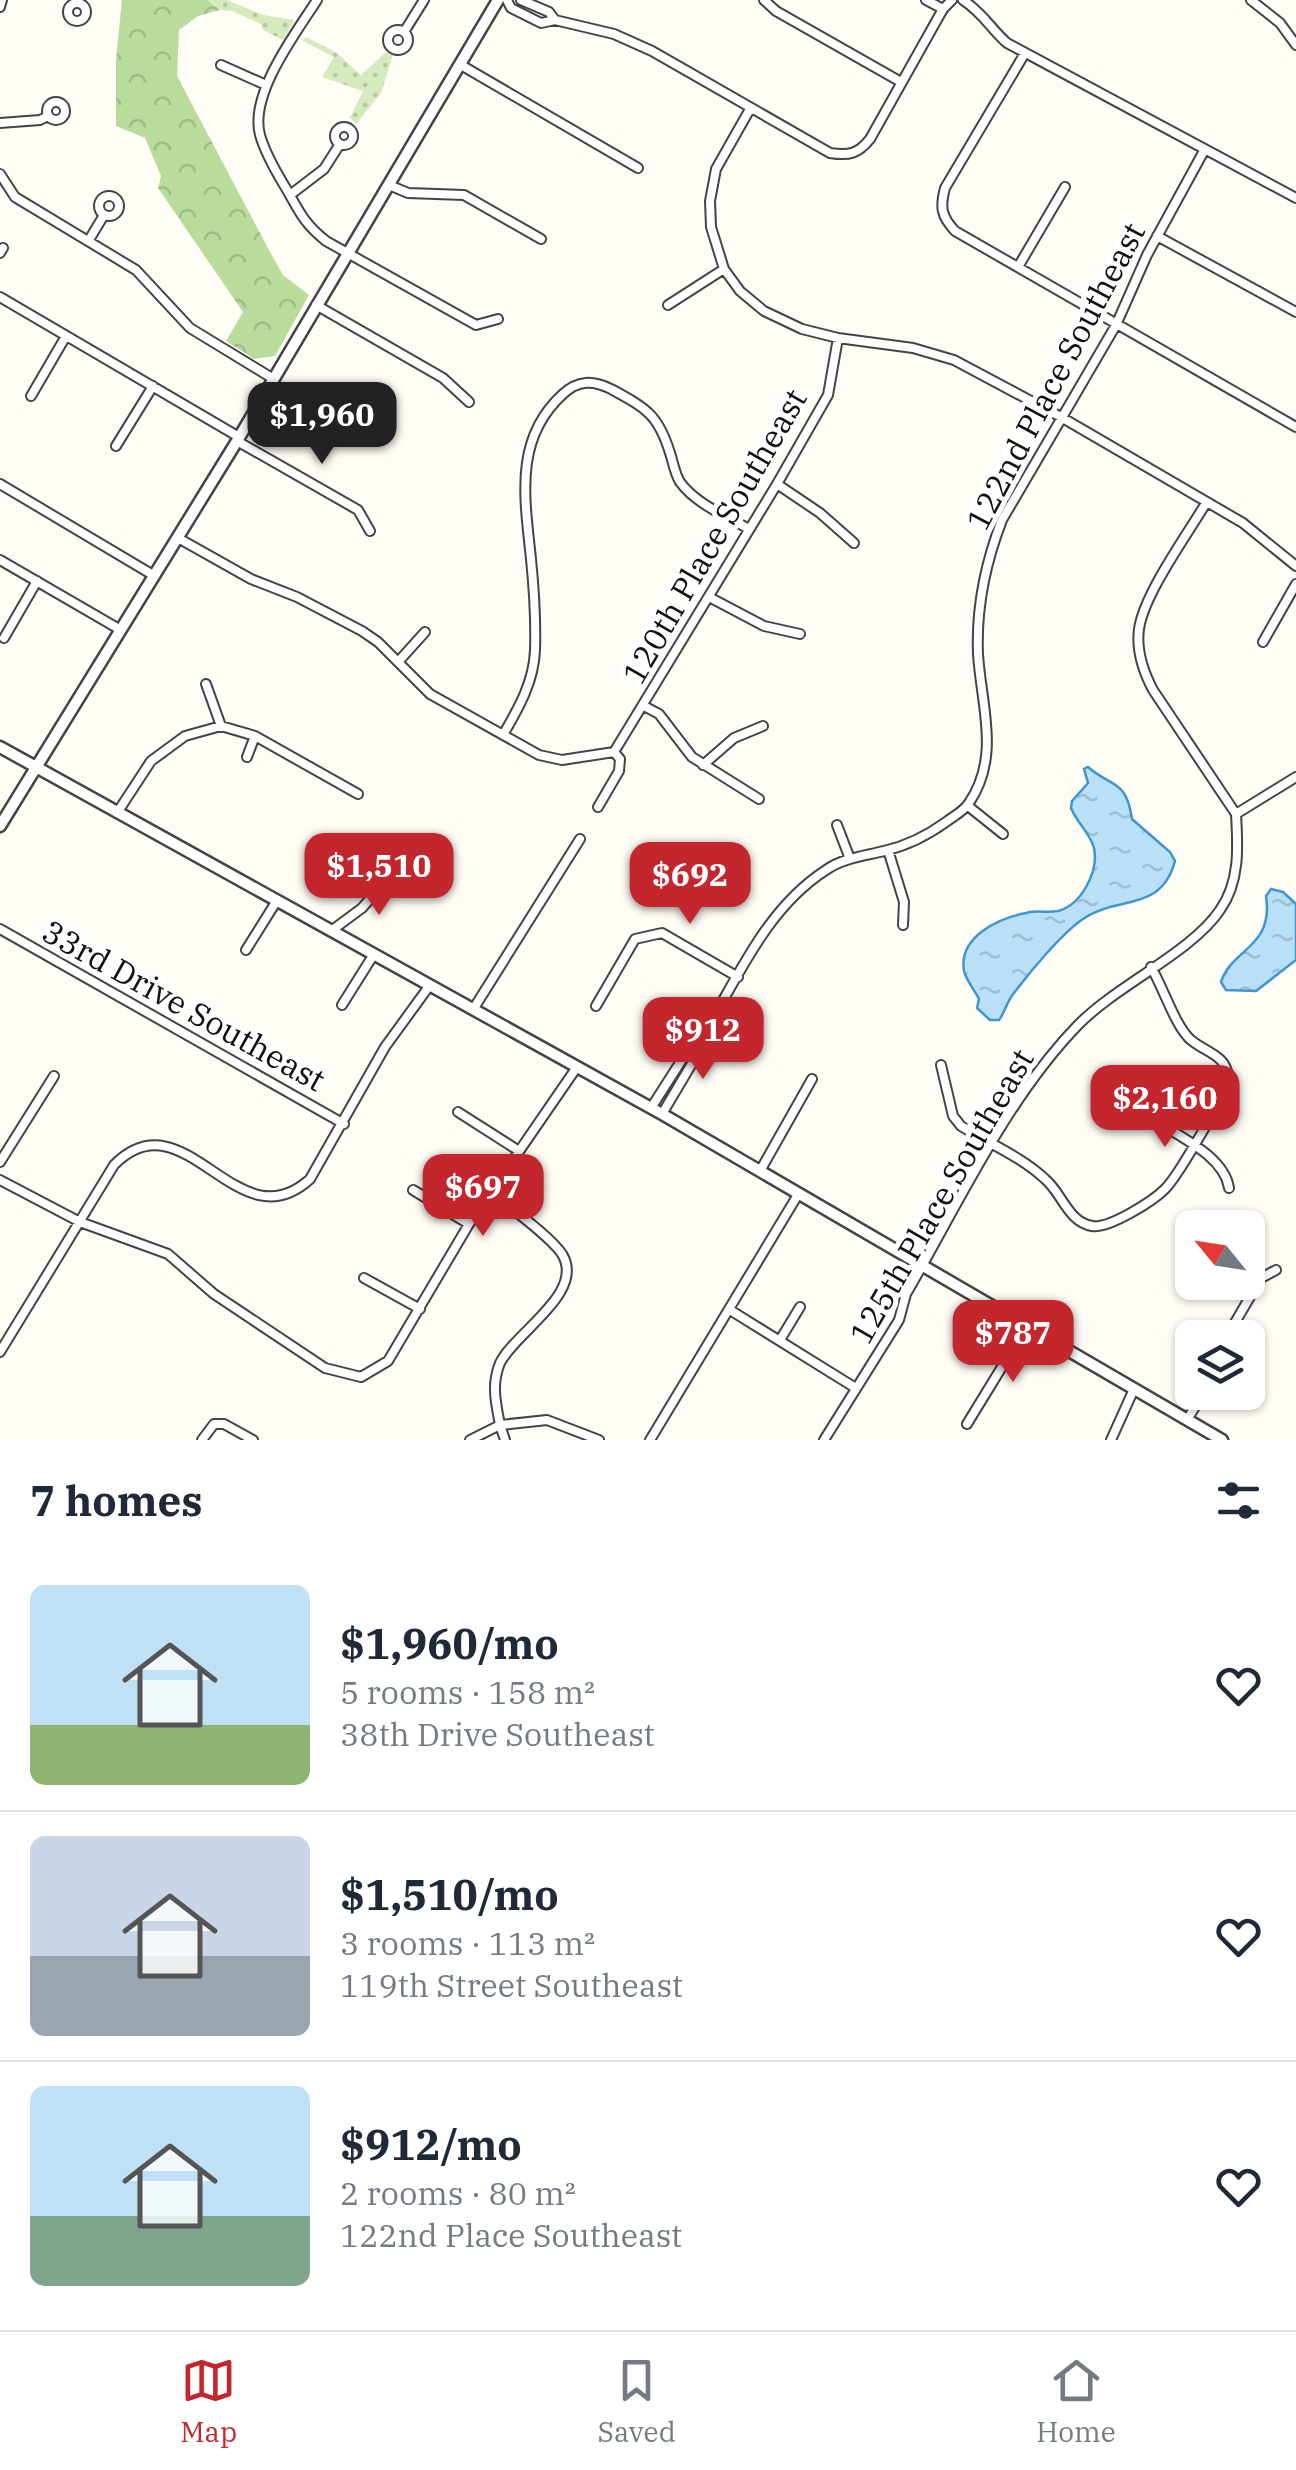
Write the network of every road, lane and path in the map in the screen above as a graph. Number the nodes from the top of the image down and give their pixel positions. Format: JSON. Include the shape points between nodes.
{"nodes":[{"id":1,"x":2,"y":0,"type":"edge"},
{"id":2,"x":59,"y":0,"type":"edge"},
{"id":3,"x":318,"y":0,"type":"edge"},
{"id":4,"x":424,"y":0,"type":"edge"},
{"id":5,"x":498,"y":0,"type":"edge"},
{"id":6,"x":507,"y":0,"type":"edge"},
{"id":7,"x":522,"y":0,"type":"edge"},
{"id":8,"x":764,"y":0,"type":"edge"},
{"id":9,"x":926,"y":0,"type":"edge"},
{"id":10,"x":952,"y":0,"type":"edge"},
{"id":11,"x":963,"y":0,"type":"edge"},
{"id":12,"x":1251,"y":0,"type":"edge"},
{"id":13,"x":0,"y":7,"type":"edge"},
{"id":14,"x":69,"y":7,"type":"dead end"},
{"id":15,"x":943,"y":10,"type":"junction"},
{"id":16,"x":555,"y":20,"type":"junction"},
{"id":17,"x":404,"y":32,"type":"dead end"},
{"id":18,"x":1296,"y":44,"type":"edge"},
{"id":19,"x":1025,"y":53,"type":"junction"},
{"id":20,"x":221,"y":65,"type":"dead end"},
{"id":21,"x":461,"y":65,"type":"junction"},
{"id":22,"x":901,"y":82,"type":"junction"},
{"id":23,"x":266,"y":86,"type":"junction"},
{"id":24,"x":750,"y":110,"type":"junction"},
{"id":25,"x":48,"y":116,"type":"dead end"},
{"id":26,"x":0,"y":123,"type":"edge"},
{"id":27,"x":340,"y":144,"type":"dead end"},
{"id":28,"x":1205,"y":149,"type":"junction"},
{"id":29,"x":638,"y":168,"type":"dead end"},
{"id":30,"x":0,"y":174,"type":"edge"},
{"id":31,"x":389,"y":185,"type":"junction"},
{"id":32,"x":1065,"y":187,"type":"dead end"},
{"id":33,"x":290,"y":195,"type":"junction"},
{"id":34,"x":1296,"y":198,"type":"edge"},
{"id":35,"x":104,"y":215,"type":"dead end"},
{"id":36,"x":1157,"y":236,"type":"junction"},
{"id":37,"x":541,"y":239,"type":"dead end"},
{"id":38,"x":89,"y":240,"type":"junction"},
{"id":39,"x":346,"y":253,"type":"junction"},
{"id":40,"x":1018,"y":267,"type":"junction"},
{"id":41,"x":724,"y":270,"type":"junction"},
{"id":42,"x":0,"y":296,"type":"edge"},
{"id":43,"x":316,"y":305,"type":"junction"},
{"id":44,"x":668,"y":305,"type":"dead end"},
{"id":45,"x":1296,"y":312,"type":"edge"},
{"id":46,"x":498,"y":319,"type":"dead end"},
{"id":47,"x":1116,"y":325,"type":"junction"},
{"id":48,"x":66,"y":336,"type":"junction"},
{"id":49,"x":838,"y":338,"type":"junction"},
{"id":50,"x":272,"y":378,"type":"junction"},
{"id":51,"x":152,"y":386,"type":"junction"},
{"id":52,"x":30,"y":396,"type":"dead end"},
{"id":53,"x":469,"y":402,"type":"dead end"},
{"id":54,"x":1061,"y":417,"type":"junction"},
{"id":55,"x":1296,"y":427,"type":"edge"},
{"id":56,"x":238,"y":439,"type":"junction"},
{"id":57,"x":116,"y":446,"type":"dead end"},
{"id":58,"x":0,"y":484,"type":"edge"},
{"id":59,"x":777,"y":484,"type":"junction"},
{"id":60,"x":1206,"y":503,"type":"junction"},
{"id":61,"x":749,"y":529,"type":"junction"},
{"id":62,"x":370,"y":531,"type":"dead end"},
{"id":63,"x":178,"y":538,"type":"junction"},
{"id":64,"x":854,"y":544,"type":"dead end"},
{"id":65,"x":0,"y":560,"type":"edge"},
{"id":66,"x":1296,"y":566,"type":"edge"},
{"id":67,"x":153,"y":574,"type":"junction"},
{"id":68,"x":36,"y":581,"type":"junction"},
{"id":69,"x":1296,"y":584,"type":"edge"},
{"id":70,"x":709,"y":597,"type":"junction"},
{"id":71,"x":119,"y":629,"type":"junction"},
{"id":72,"x":426,"y":632,"type":"dead end"},
{"id":73,"x":800,"y":634,"type":"dead end"},
{"id":74,"x":4,"y":638,"type":"dead end"},
{"id":75,"x":1263,"y":642,"type":"dead end"},
{"id":76,"x":398,"y":662,"type":"junction"},
{"id":77,"x":206,"y":684,"type":"dead end"},
{"id":78,"x":644,"y":706,"type":"junction"},
{"id":79,"x":221,"y":726,"type":"junction"},
{"id":80,"x":763,"y":726,"type":"dead end"},
{"id":81,"x":504,"y":735,"type":"junction"},
{"id":82,"x":256,"y":736,"type":"junction"},
{"id":83,"x":0,"y":747,"type":"edge"},
{"id":84,"x":614,"y":752,"type":"junction"},
{"id":85,"x":247,"y":757,"type":"dead end"},
{"id":86,"x":702,"y":765,"type":"junction"},
{"id":87,"x":37,"y":768,"type":"junction"},
{"id":88,"x":1296,"y":777,"type":"edge"},
{"id":89,"x":358,"y":794,"type":"dead end"},
{"id":90,"x":759,"y":799,"type":"dead end"},
{"id":91,"x":598,"y":806,"type":"dead end"},
{"id":92,"x":968,"y":806,"type":"junction"},
{"id":93,"x":118,"y":813,"type":"junction"},
{"id":94,"x":1236,"y":814,"type":"junction"},
{"id":95,"x":837,"y":825,"type":"dead end"},
{"id":96,"x":0,"y":826,"type":"edge"},
{"id":97,"x":1003,"y":834,"type":"dead end"},
{"id":98,"x":580,"y":839,"type":"dead end"},
{"id":99,"x":888,"y":850,"type":"junction"},
{"id":100,"x":850,"y":859,"type":"junction"},
{"id":101,"x":402,"y":870,"type":"dead end"},
{"id":102,"x":276,"y":902,"type":"junction"},
{"id":103,"x":904,"y":925,"type":"dead end"},
{"id":104,"x":0,"y":930,"type":"edge"},
{"id":105,"x":332,"y":931,"type":"junction"},
{"id":106,"x":246,"y":950,"type":"dead end"},
{"id":107,"x":374,"y":953,"type":"junction"},
{"id":108,"x":1152,"y":967,"type":"junction"},
{"id":109,"x":738,"y":977,"type":"junction"},
{"id":110,"x":430,"y":984,"type":"junction"},
{"id":111,"x":342,"y":1005,"type":"dead end"},
{"id":112,"x":596,"y":1006,"type":"dead end"},
{"id":113,"x":474,"y":1008,"type":"junction"},
{"id":114,"x":704,"y":1034,"type":"junction"},
{"id":115,"x":940,"y":1065,"type":"dead end"},
{"id":116,"x":577,"y":1067,"type":"junction"},
{"id":117,"x":54,"y":1076,"type":"dead end"},
{"id":118,"x":812,"y":1079,"type":"dead end"},
{"id":119,"x":1127,"y":1100,"type":"dead end"},
{"id":120,"x":651,"y":1108,"type":"junction"},
{"id":121,"x":458,"y":1112,"type":"dead end"},
{"id":122,"x":662,"y":1114,"type":"junction"},
{"id":123,"x":344,"y":1124,"type":"junction"},
{"id":124,"x":992,"y":1145,"type":"junction"},
{"id":125,"x":1192,"y":1146,"type":"junction"},
{"id":126,"x":519,"y":1151,"type":"junction"},
{"id":127,"x":0,"y":1162,"type":"edge"},
{"id":128,"x":760,"y":1171,"type":"junction"},
{"id":129,"x":0,"y":1180,"type":"edge"},
{"id":130,"x":1229,"y":1188,"type":"dead end"},
{"id":131,"x":413,"y":1190,"type":"dead end"},
{"id":132,"x":491,"y":1192,"type":"junction"},
{"id":133,"x":799,"y":1192,"type":"junction"},
{"id":134,"x":80,"y":1222,"type":"junction"},
{"id":135,"x":470,"y":1224,"type":"junction"},
{"id":136,"x":923,"y":1266,"type":"junction"},
{"id":137,"x":1276,"y":1270,"type":"dead end"},
{"id":138,"x":364,"y":1278,"type":"dead end"},
{"id":139,"x":800,"y":1307,"type":"dead end"},
{"id":140,"x":420,"y":1309,"type":"junction"},
{"id":141,"x":730,"y":1310,"type":"junction"},
{"id":142,"x":1236,"y":1320,"type":"edge"},
{"id":143,"x":1026,"y":1326,"type":"junction"},
{"id":144,"x":780,"y":1340,"type":"junction"},
{"id":145,"x":0,"y":1352,"type":"edge"},
{"id":146,"x":854,"y":1387,"type":"junction"},
{"id":147,"x":1134,"y":1389,"type":"junction"},
{"id":148,"x":1194,"y":1410,"type":"edge"},
{"id":149,"x":1188,"y":1420,"type":"junction"},
{"id":150,"x":500,"y":1424,"type":"junction"},
{"id":151,"x":966,"y":1424,"type":"dead end"},
{"id":152,"x":202,"y":1440,"type":"edge"},
{"id":153,"x":252,"y":1440,"type":"edge"},
{"id":154,"x":470,"y":1440,"type":"edge"},
{"id":155,"x":506,"y":1440,"type":"edge"},
{"id":156,"x":600,"y":1440,"type":"edge"},
{"id":157,"x":650,"y":1440,"type":"edge"},
{"id":158,"x":824,"y":1440,"type":"edge"},
{"id":159,"x":1112,"y":1440,"type":"edge"},
{"id":160,"x":1222,"y":1440,"type":"edge"}],
"edges":[{"from":1,"to":13,"type":"street"},
{"from":2,"to":14,"type":"street"},
{"from":3,"to":23,"type":"street"},
{"from":4,"to":17,"type":"street"},
{"from":5,"to":21,"type":"street"},
{"from":6,"to":16,"type":"street","via":[[541,23]]},
{"from":7,"to":16,"type":"street"},
{"from":8,"to":22,"type":"street"},
{"from":9,"to":15,"type":"street"},
{"from":10,"to":15,"type":"street"},
{"from":11,"to":19,"type":"street"},
{"from":12,"to":18,"type":"street"},
{"from":15,"to":22,"type":"street"},
{"from":16,"to":24,"type":"street","via":[[652,51]]},
{"from":19,"to":28,"type":"street"},
{"from":19,"to":40,"type":"street","via":[[940,206],[955,231]]},
{"from":20,"to":23,"type":"street"},
{"from":21,"to":29,"type":"street"},
{"from":21,"to":31,"type":"street"},
{"from":22,"to":24,"type":"street","via":[[870,138],[848,156]]},
{"from":23,"to":33,"type":"street","via":[[259,133]]},
{"from":24,"to":41,"type":"street","via":[[716,169],[710,201],[710,227]]},
{"from":25,"to":26,"type":"street"},
{"from":27,"to":33,"type":"street","via":[[324,170]]},
{"from":28,"to":34,"type":"street"},
{"from":28,"to":36,"type":"street","name":"122nd Place Southeast"},
{"from":30,"to":38,"type":"street","via":[[15,197]]},
{"from":31,"to":37,"type":"street","via":[[408,193],[464,195]]},
{"from":31,"to":39,"type":"street"},
{"from":32,"to":40,"type":"street"},
{"from":33,"to":39,"type":"street","via":[[307,226]]},
{"from":35,"to":38,"type":"street"},
{"from":36,"to":45,"type":"street"},
{"from":36,"to":47,"type":"street","name":"122nd Place Southeast"},
{"from":38,"to":50,"type":"street","via":[[136,270],[190,328]]},
{"from":39,"to":43,"type":"street"},
{"from":39,"to":46,"type":"street","via":[[476,325]]},
{"from":40,"to":47,"type":"street"},
{"from":41,"to":44,"type":"street"},
{"from":41,"to":49,"type":"street","via":[[764,310]]},
{"from":42,"to":48,"type":"street"},
{"from":43,"to":50,"type":"street"},
{"from":43,"to":53,"type":"street","via":[[443,378]]},
{"from":47,"to":54,"type":"street","name":"122nd Place Southeast"},
{"from":47,"to":55,"type":"street"},
{"from":48,"to":51,"type":"street"},
{"from":48,"to":52,"type":"street"},
{"from":49,"to":54,"type":"street","via":[[954,360]]},
{"from":49,"to":59,"type":"street","name":"120th Place Southeast","via":[[828,395]]},
{"from":50,"to":56,"type":"street"},
{"from":51,"to":56,"type":"street"},
{"from":51,"to":57,"type":"street"},
{"from":54,"to":60,"type":"street"},
{"from":54,"to":92,"type":"street","name":"122nd Place Southeast","via":[[1002,520],[980,588],[978,654],[989,728],[984,770]]},
{"from":56,"to":62,"type":"street","via":[[358,510]]},
{"from":56,"to":63,"type":"street"},
{"from":58,"to":67,"type":"street"},
{"from":59,"to":61,"type":"street","name":"120th Place Southeast"},
{"from":59,"to":64,"type":"street"},
{"from":60,"to":66,"type":"street"},
{"from":60,"to":94,"type":"street","via":[[1150,600],[1138,652],[1152,690]]},
{"from":61,"to":70,"type":"street","name":"120th Place Southeast"},
{"from":61,"to":81,"type":"street","via":[[678,479],[662,427],[651,414],[607,387],[588,381],[570,387],[534,436],[525,464],[535,652]]},
{"from":63,"to":67,"type":"street"},
{"from":63,"to":76,"type":"street","via":[[329,613]]},
{"from":65,"to":68,"type":"street"},
{"from":67,"to":71,"type":"street"},
{"from":68,"to":71,"type":"street"},
{"from":68,"to":74,"type":"street"},
{"from":69,"to":75,"type":"street"},
{"from":70,"to":73,"type":"street","via":[[764,626]]},
{"from":70,"to":78,"type":"street","name":"120th Place Southeast"},
{"from":71,"to":87,"type":"street"},
{"from":72,"to":76,"type":"street"},
{"from":76,"to":81,"type":"street","via":[[430,694]]},
{"from":77,"to":79,"type":"street"},
{"from":78,"to":84,"type":"street","name":"120th Place Southeast"},
{"from":78,"to":86,"type":"street"},
{"from":79,"to":82,"type":"street"},
{"from":79,"to":93,"type":"street","via":[[185,736],[151,762]]},
{"from":80,"to":86,"type":"street","via":[[734,738]]},
{"from":81,"to":84,"type":"street","via":[[539,756],[562,760]]},
{"from":82,"to":85,"type":"street"},
{"from":82,"to":89,"type":"street"},
{"from":83,"to":87,"type":"street"},
{"from":84,"to":91,"type":"street","via":[[619,771]]},
{"from":86,"to":90,"type":"street"},
{"from":87,"to":93,"type":"street"},
{"from":87,"to":96,"type":"street"},
{"from":88,"to":94,"type":"street"},
{"from":92,"to":97,"type":"street"},
{"from":92,"to":99,"type":"street","via":[[929,834]]},
{"from":93,"to":102,"type":"street"},
{"from":94,"to":108,"type":"street","name":"125th Place Southeast","via":[[1237,863],[1222,908]]},
{"from":95,"to":100,"type":"street"},
{"from":98,"to":113,"type":"street"},
{"from":99,"to":100,"type":"street"},
{"from":99,"to":103,"type":"street"},
{"from":100,"to":109,"type":"street","via":[[798,890],[773,917]]},
{"from":101,"to":105,"type":"street"},
{"from":102,"to":105,"type":"street"},
{"from":102,"to":106,"type":"street"},
{"from":104,"to":123,"type":"street","name":"33rd Drive Southeast"},
{"from":105,"to":107,"type":"street"},
{"from":107,"to":110,"type":"street"},
{"from":107,"to":111,"type":"street"},
{"from":108,"to":124,"type":"street","name":"125th Place Southeast","via":[[1057,1048]]},
{"from":108,"to":125,"type":"street","via":[[1182,1030],[1226,1066],[1227,1088]]},
{"from":109,"to":112,"type":"street","via":[[662,933],[635,938]]},
{"from":109,"to":114,"type":"street"},
{"from":110,"to":113,"type":"street"},
{"from":110,"to":123,"type":"street","via":[[385,1047]]},
{"from":113,"to":116,"type":"street"},
{"from":114,"to":120,"type":"street"},
{"from":114,"to":122,"type":"street"},
{"from":115,"to":124,"type":"street","via":[[953,1116]]},
{"from":116,"to":120,"type":"street"},
{"from":116,"to":126,"type":"street"},
{"from":117,"to":127,"type":"street"},
{"from":118,"to":128,"type":"street"},
{"from":119,"to":125,"type":"street"},
{"from":120,"to":122,"type":"street"},
{"from":121,"to":126,"type":"street"},
{"from":122,"to":128,"type":"street"},
{"from":123,"to":134,"type":"street","via":[[310,1179],[282,1196],[239,1190],[178,1150],[144,1144],[114,1165]]},
{"from":124,"to":125,"type":"street","via":[[1048,1180],[1082,1223],[1108,1226],[1164,1190]]},
{"from":124,"to":136,"type":"street","name":"125th Place Southeast"},
{"from":125,"to":130,"type":"street","via":[[1220,1165]]},
{"from":126,"to":132,"type":"street"},
{"from":128,"to":133,"type":"street"},
{"from":129,"to":134,"type":"street"},
{"from":131,"to":135,"type":"street"},
{"from":132,"to":135,"type":"street"},
{"from":132,"to":150,"type":"street","via":[[563,1255],[564,1289],[499,1366],[493,1390]]},
{"from":133,"to":136,"type":"street"},
{"from":133,"to":141,"type":"street"},
{"from":134,"to":140,"type":"street","via":[[168,1254],[214,1294],[324,1368],[361,1377],[388,1361]]},
{"from":134,"to":145,"type":"street"},
{"from":135,"to":140,"type":"street"},
{"from":136,"to":143,"type":"street"},
{"from":136,"to":146,"type":"street","name":"125th Place Southeast","via":[[899,1320]]},
{"from":137,"to":142,"type":"street","via":[[1261,1278]]},
{"from":138,"to":140,"type":"street"},
{"from":139,"to":144,"type":"street"},
{"from":141,"to":144,"type":"street"},
{"from":141,"to":157,"type":"street"},
{"from":143,"to":147,"type":"street"},
{"from":143,"to":151,"type":"street"},
{"from":144,"to":146,"type":"street"},
{"from":146,"to":158,"type":"street","name":"125th Place Southeast"},
{"from":147,"to":149,"type":"street"},
{"from":147,"to":159,"type":"street"},
{"from":148,"to":149,"type":"street"},
{"from":149,"to":160,"type":"street"},
{"from":150,"to":154,"type":"street"},
{"from":150,"to":155,"type":"street"},
{"from":150,"to":156,"type":"street","via":[[546,1420]]},
{"from":152,"to":153,"type":"street","via":[[214,1424]]}]}
